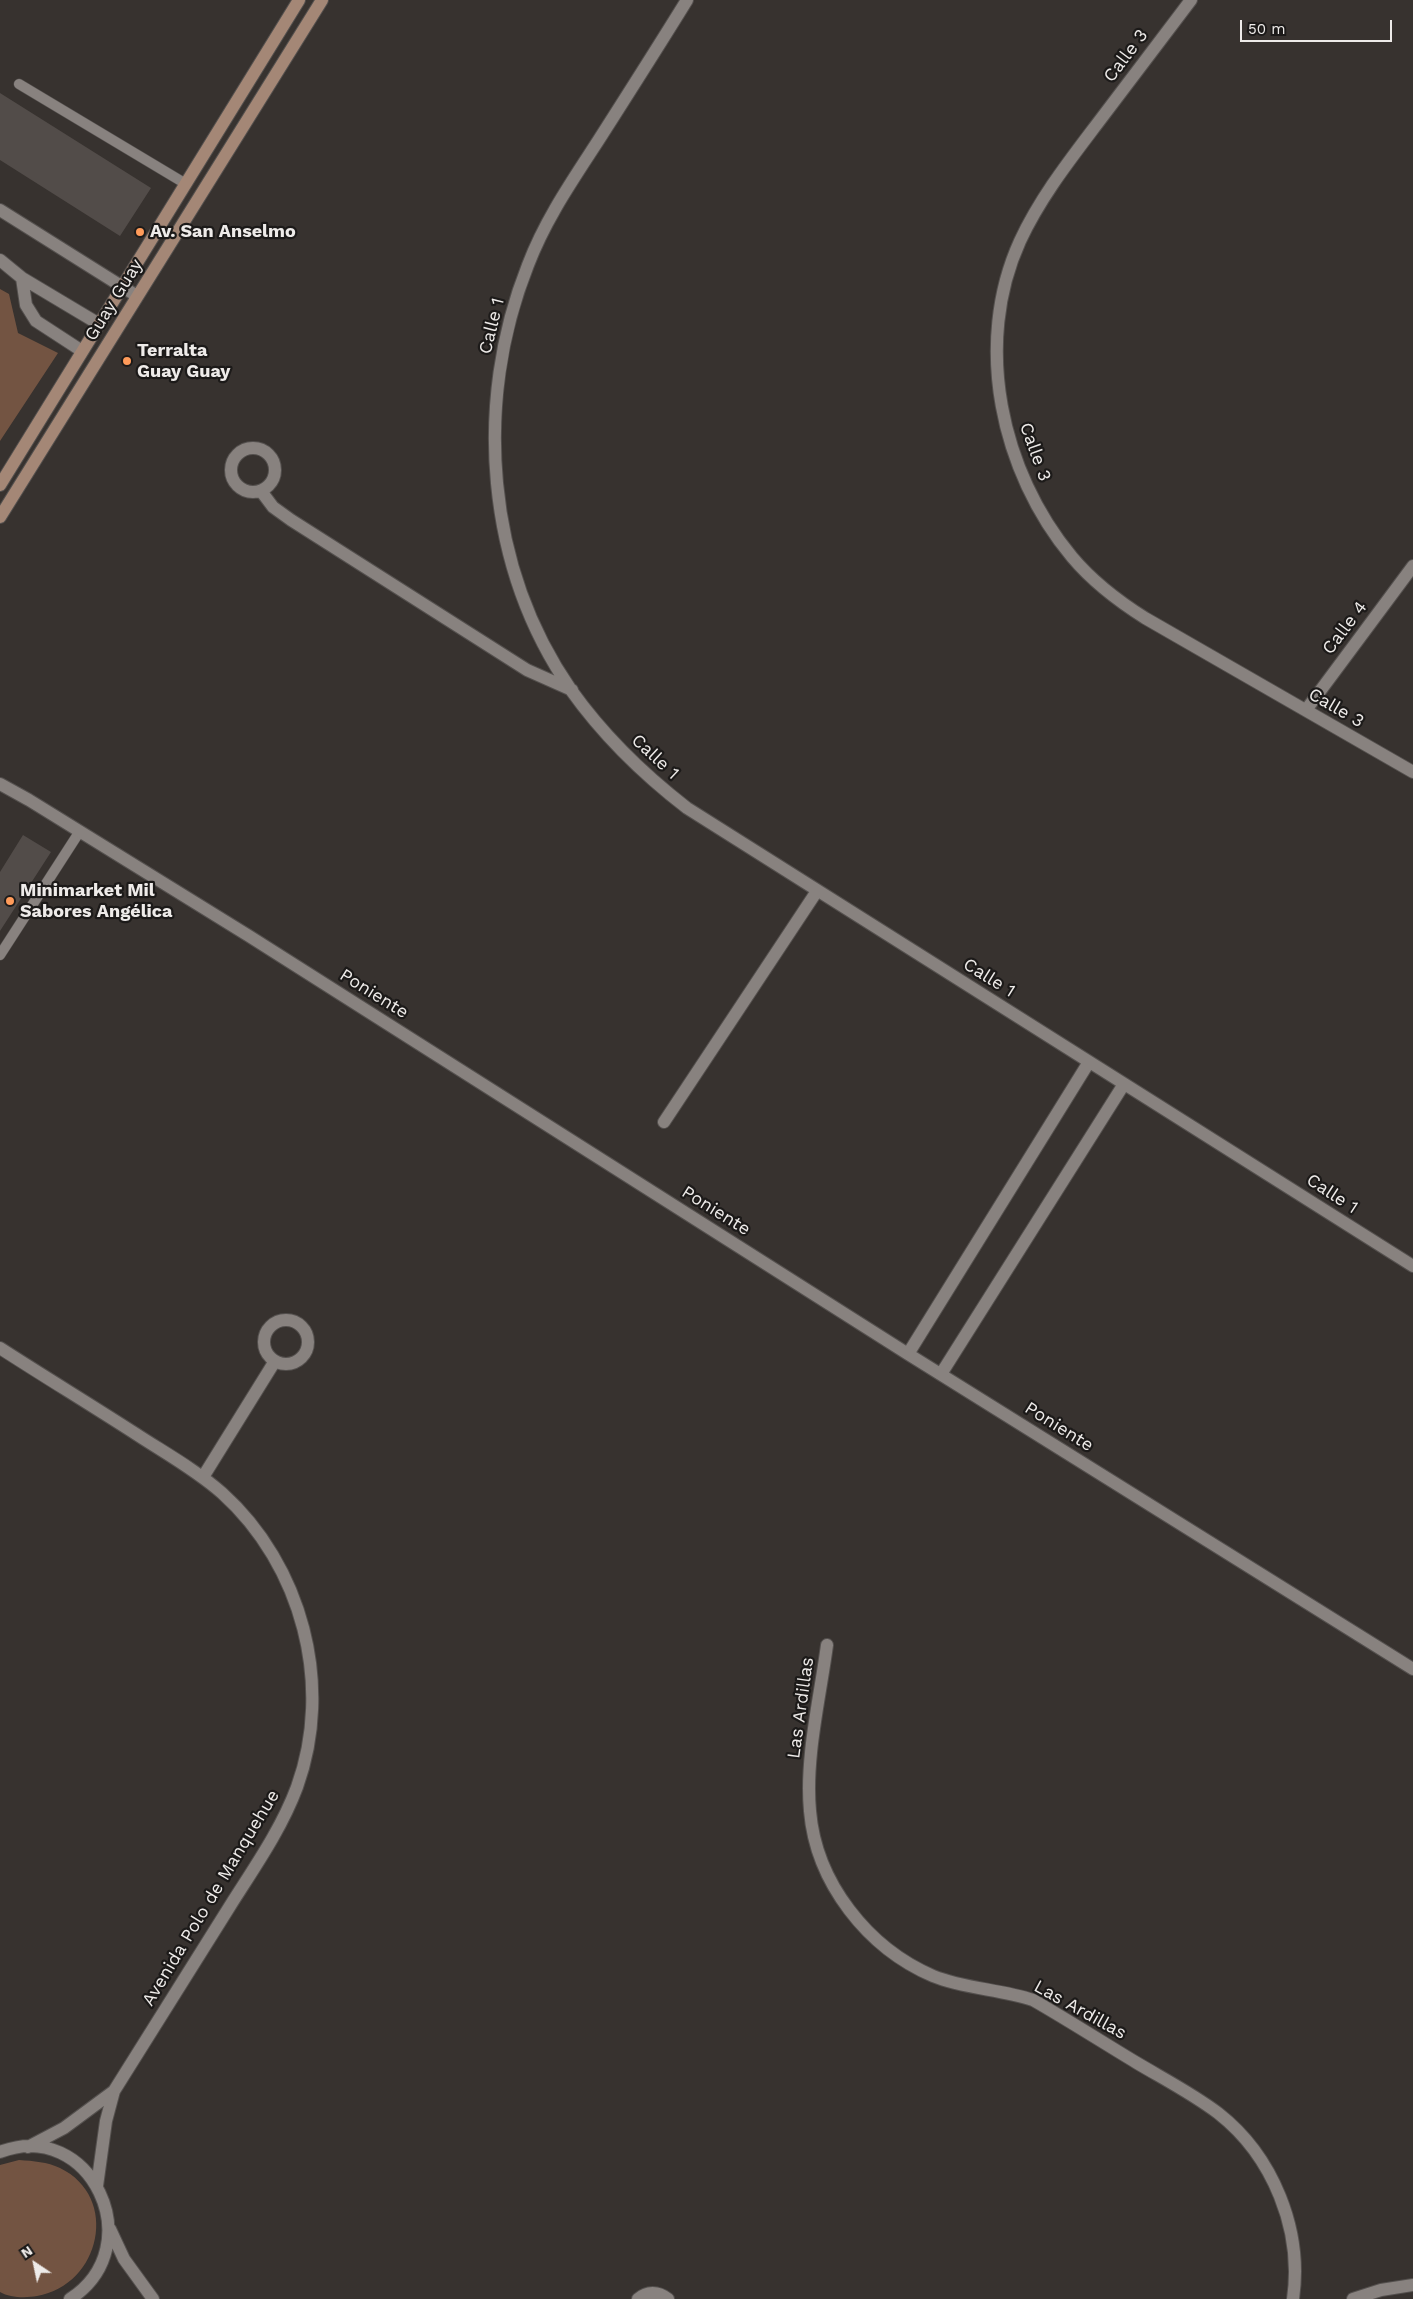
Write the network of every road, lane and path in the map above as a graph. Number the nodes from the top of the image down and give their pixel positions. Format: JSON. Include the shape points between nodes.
{"nodes":[{"id":1,"x":299,"y":0,"type":"edge"},
{"id":2,"x":322,"y":0,"type":"edge"},
{"id":3,"x":687,"y":0,"type":"edge"},
{"id":4,"x":1191,"y":0,"type":"edge"},
{"id":5,"x":19,"y":84,"type":"dead end"},
{"id":6,"x":215,"y":171,"type":"junction"},
{"id":7,"x":186,"y":184,"type":"junction"},
{"id":8,"x":192,"y":209,"type":"junction"},
{"id":9,"x":0,"y":210,"type":"edge"},
{"id":10,"x":0,"y":260,"type":"edge"},
{"id":11,"x":22,"y":278,"type":"junction"},
{"id":12,"x":122,"y":287,"type":"junction"},
{"id":13,"x":137,"y":296,"type":"junction"},
{"id":14,"x":99,"y":324,"type":"junction"},
{"id":15,"x":82,"y":351,"type":"junction"},
{"id":16,"x":0,"y":485,"type":"edge"},
{"id":17,"x":261,"y":491,"type":"dead end"},
{"id":18,"x":0,"y":517,"type":"edge"},
{"id":19,"x":1413,"y":566,"type":"edge"},
{"id":20,"x":572,"y":690,"type":"junction"},
{"id":21,"x":1306,"y":710,"type":"junction"},
{"id":22,"x":1413,"y":772,"type":"edge"},
{"id":23,"x":0,"y":784,"type":"edge"},
{"id":24,"x":80,"y":831,"type":"junction"},
{"id":25,"x":817,"y":891,"type":"junction"},
{"id":26,"x":0,"y":955,"type":"edge"},
{"id":27,"x":1089,"y":1062,"type":"junction"},
{"id":28,"x":1124,"y":1084,"type":"junction"},
{"id":29,"x":664,"y":1122,"type":"dead end"},
{"id":30,"x":1413,"y":1266,"type":"edge"},
{"id":31,"x":0,"y":1348,"type":"edge"},
{"id":32,"x":908,"y":1354,"type":"junction"},
{"id":33,"x":275,"y":1361,"type":"dead end"},
{"id":34,"x":941,"y":1374,"type":"junction"},
{"id":35,"x":203,"y":1477,"type":"junction"},
{"id":36,"x":827,"y":1645,"type":"dead end"},
{"id":37,"x":1413,"y":1669,"type":"edge"},
{"id":38,"x":114,"y":2091,"type":"junction"},
{"id":39,"x":28,"y":2147,"type":"junction"},
{"id":40,"x":0,"y":2152,"type":"edge"},
{"id":41,"x":97,"y":2186,"type":"junction"},
{"id":42,"x":110,"y":2228,"type":"junction"},
{"id":43,"x":1413,"y":2285,"type":"edge"},
{"id":44,"x":70,"y":2299,"type":"edge"},
{"id":45,"x":153,"y":2299,"type":"edge"},
{"id":46,"x":638,"y":2299,"type":"edge"},
{"id":47,"x":668,"y":2299,"type":"edge"},
{"id":48,"x":1293,"y":2299,"type":"edge"},
{"id":49,"x":1353,"y":2299,"type":"edge"}],
"edges":[{"from":1,"to":7,"type":"street","name":"Guay Guay"},
{"from":2,"to":6,"type":"street","name":"Guay Guay"},
{"from":3,"to":20,"type":"street","name":"Calle 1","via":[[543,230],[516,298],[501,360],[494,422],[495,456],[507,543],[533,620],[550,656]]},
{"from":4,"to":21,"type":"street","name":"Calle 3","via":[[1052,184],[1025,230],[1012,260],[1002,304],[998,353],[1000,399],[1017,462],[1036,503],[1060,542],[1090,576],[1145,618]]},
{"from":5,"to":7,"type":"lane"},
{"from":6,"to":7,"type":"street","via":[[205,180]]},
{"from":6,"to":8,"type":"street","name":"Guay Guay"},
{"from":7,"to":8,"type":"street","via":[[192,196]]},
{"from":7,"to":12,"type":"street","name":"Guay Guay"},
{"from":8,"to":13,"type":"street","name":"Guay Guay"},
{"from":9,"to":12,"type":"street"},
{"from":10,"to":11,"type":"street"},
{"from":11,"to":14,"type":"street"},
{"from":11,"to":15,"type":"street","via":[[26,305],[36,321]]},
{"from":12,"to":13,"type":"street"},
{"from":12,"to":14,"type":"street","name":"Guay Guay"},
{"from":13,"to":18,"type":"street","name":"Guay Guay"},
{"from":14,"to":15,"type":"street","name":"Guay Guay"},
{"from":15,"to":16,"type":"street","name":"Guay Guay"},
{"from":17,"to":20,"type":"street","name":"Calle 1","via":[[273,508],[308,531],[527,670]]},
{"from":19,"to":21,"type":"street","name":"Calle 4"},
{"from":20,"to":25,"type":"street","name":"Calle 1","via":[[627,756],[665,791],[710,824]]},
{"from":21,"to":22,"type":"street","name":"Calle 3"},
{"from":23,"to":24,"type":"street","name":"Poniente"},
{"from":24,"to":26,"type":"lane"},
{"from":24,"to":32,"type":"street","name":"Poniente"},
{"from":25,"to":27,"type":"street","name":"Calle 1"},
{"from":25,"to":29,"type":"street"},
{"from":27,"to":28,"type":"street","name":"Calle 1"},
{"from":27,"to":32,"type":"street"},
{"from":28,"to":30,"type":"street","name":"Calle 1"},
{"from":28,"to":34,"type":"street"},
{"from":31,"to":35,"type":"street","name":"Avenida Polo de Manquehue"},
{"from":32,"to":34,"type":"street","name":"Poniente"},
{"from":33,"to":35,"type":"street"},
{"from":34,"to":37,"type":"street","name":"Poniente"},
{"from":35,"to":38,"type":"street","name":"Avenida Polo de Manquehue","via":[[254,1527],[284,1576],[308,1650],[312,1675],[311,1726],[303,1768],[286,1812]]},
{"from":36,"to":48,"type":"street","name":"Las Ardillas","via":[[812,1753],[810,1813],[819,1852],[844,1903],[866,1931],[918,1968],[961,1985],[1033,2000],[1202,2102],[1231,2124],[1261,2160],[1281,2197],[1294,2257]]},
{"from":38,"to":39,"type":"street","name":"Avenida Polo de Manquehue","via":[[64,2128]]},
{"from":38,"to":41,"type":"street","name":"Avenida Polo de Manquehue"},
{"from":39,"to":40,"type":"street"},
{"from":39,"to":41,"type":"street","via":[[48,2150],[71,2160]]},
{"from":41,"to":42,"type":"street","via":[[107,2206]]},
{"from":42,"to":44,"type":"street","via":[[102,2264],[80,2293]]},
{"from":42,"to":45,"type":"street","via":[[124,2259]]},
{"from":43,"to":49,"type":"street"},
{"from":46,"to":47,"type":"street","via":[[651,2292]]}]}
